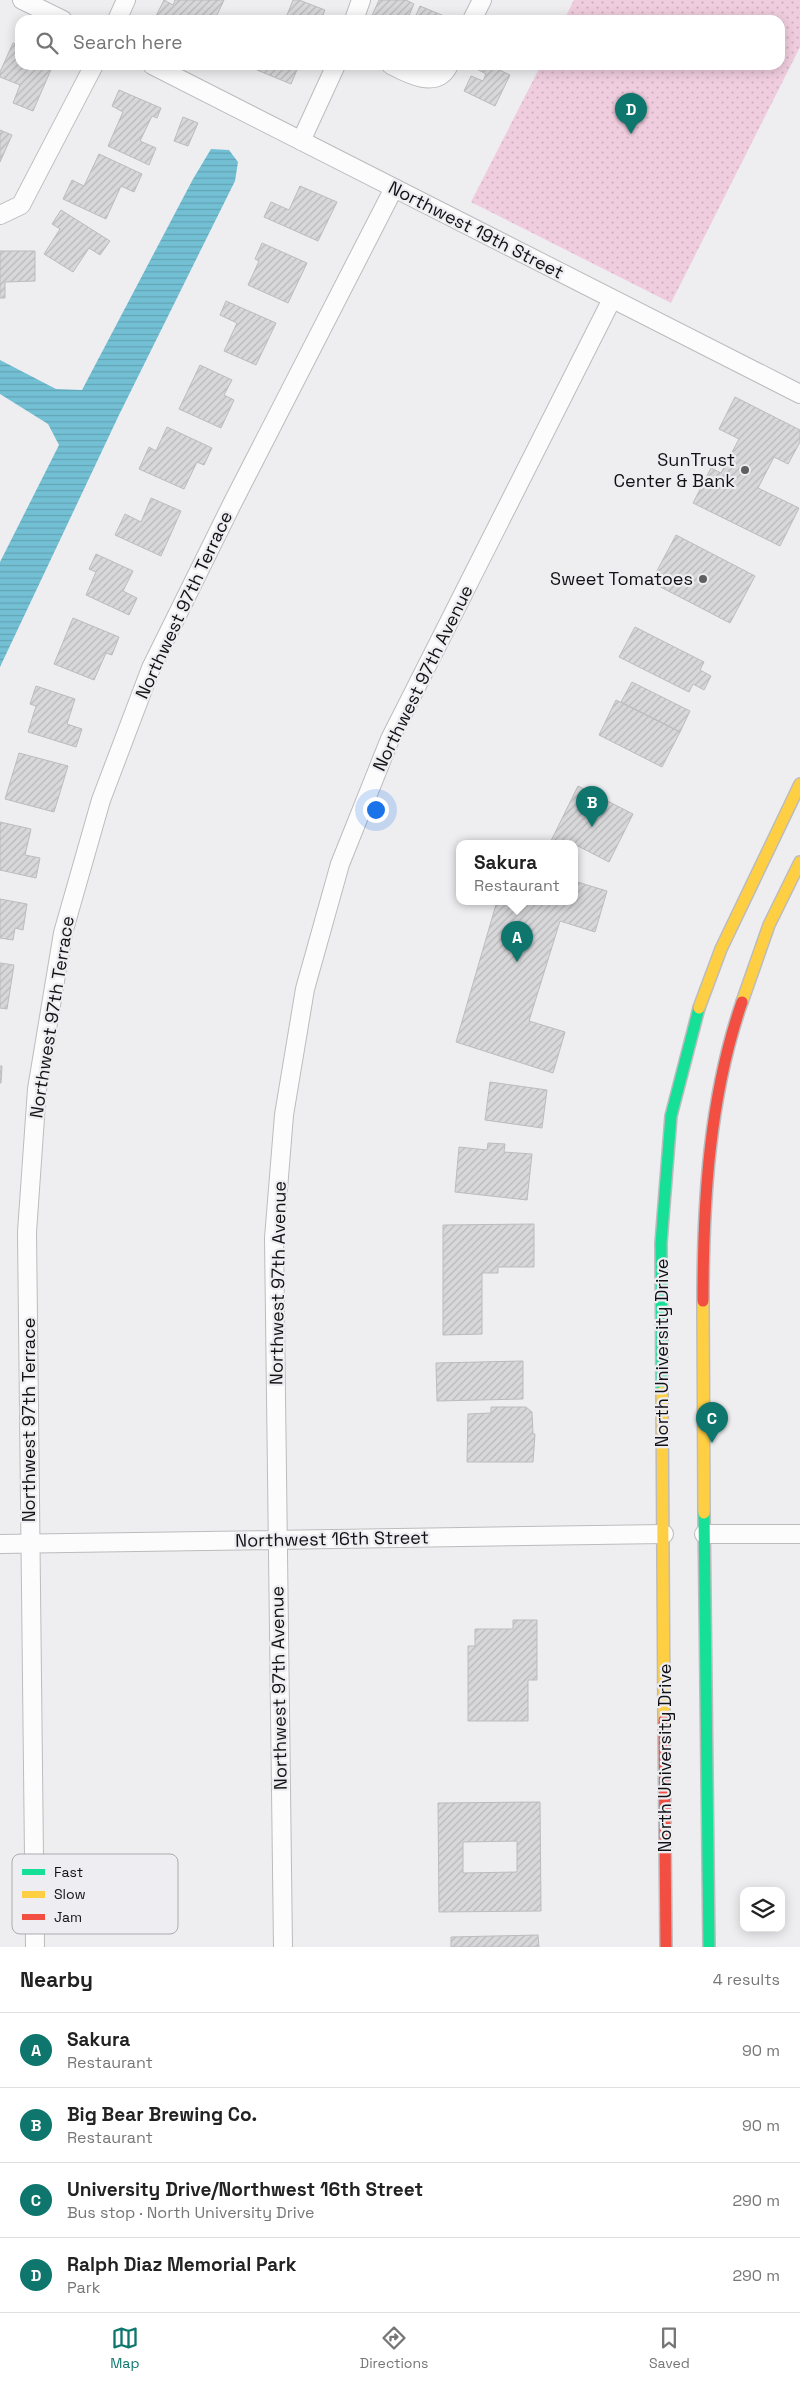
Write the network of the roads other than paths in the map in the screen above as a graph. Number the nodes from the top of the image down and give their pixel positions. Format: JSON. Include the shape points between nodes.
{"nodes":[{"id":1,"x":22,"y":0,"type":"edge"},
{"id":2,"x":126,"y":0,"type":"edge"},
{"id":3,"x":360,"y":0,"type":"edge"},
{"id":4,"x":482,"y":0,"type":"edge"},
{"id":5,"x":53,"y":15,"type":"edge"},
{"id":6,"x":119,"y":15,"type":"edge"},
{"id":7,"x":356,"y":15,"type":"edge"},
{"id":8,"x":474,"y":15,"type":"edge"},
{"id":9,"x":91,"y":70,"type":"edge"},
{"id":10,"x":162,"y":70,"type":"edge"},
{"id":11,"x":334,"y":70,"type":"edge"},
{"id":12,"x":401,"y":70,"type":"edge"},
{"id":13,"x":447,"y":70,"type":"edge"},
{"id":14,"x":301,"y":141,"type":"junction"},
{"id":15,"x":394,"y":188,"type":"junction"},
{"id":16,"x":1,"y":215,"type":"edge"},
{"id":17,"x":612,"y":299,"type":"junction"},
{"id":18,"x":800,"y":394,"type":"edge"},
{"id":19,"x":800,"y":784,"type":"edge"},
{"id":20,"x":764,"y":859,"type":"junction"},
{"id":21,"x":800,"y":862,"type":"edge"},
{"id":22,"x":748,"y":921,"type":"dead end"},
{"id":23,"x":747,"y":948,"type":"dead end"},
{"id":24,"x":721,"y":949,"type":"junction"},
{"id":25,"x":728,"y":963,"type":"dead end"},
{"id":26,"x":755,"y":965,"type":"junction"},
{"id":27,"x":731,"y":1000,"type":"dead end"},
{"id":28,"x":730,"y":1037,"type":"junction"},
{"id":29,"x":662,"y":1421,"type":"junction"},
{"id":30,"x":674,"y":1485,"type":"dead end"},
{"id":31,"x":700,"y":1531,"type":"junction"},
{"id":32,"x":800,"y":1534,"type":"edge"},
{"id":33,"x":670,"y":1539,"type":"junction"},
{"id":34,"x":277,"y":1540,"type":"junction"},
{"id":35,"x":0,"y":1544,"type":"edge"},
{"id":36,"x":30,"y":1544,"type":"junction"},
{"id":37,"x":692,"y":1582,"type":"dead end"},
{"id":38,"x":705,"y":1628,"type":"junction"},
{"id":39,"x":34,"y":1854,"type":"edge"},
{"id":40,"x":35,"y":1934,"type":"edge"},
{"id":41,"x":35,"y":1947,"type":"edge"},
{"id":42,"x":282,"y":1947,"type":"edge"},
{"id":43,"x":666,"y":1947,"type":"edge"},
{"id":44,"x":709,"y":1947,"type":"edge"}],
"edges":[{"from":1,"to":5,"type":"street"},
{"from":2,"to":6,"type":"street"},
{"from":3,"to":7,"type":"street"},
{"from":4,"to":8,"type":"street"},
{"from":9,"to":16,"type":"street","via":[[21,205]]},
{"from":10,"to":14,"type":"street","name":"Northwest 19th Street"},
{"from":11,"to":14,"type":"street"},
{"from":12,"to":13,"type":"street","via":[[431,80]]},
{"from":14,"to":15,"type":"street","name":"Northwest 19th Street"},
{"from":15,"to":17,"type":"street","name":"Northwest 19th Street"},
{"from":15,"to":36,"type":"street","name":"Northwest 97th Terrace","via":[[232,502],[151,668],[101,800],[63,933],[36,1089],[28,1232]]},
{"from":17,"to":18,"type":"street","name":"Northwest 19th Street"},
{"from":17,"to":34,"type":"street","name":"Northwest 97th Avenue","via":[[390,740],[340,864],[305,989],[284,1115],[274,1238]]},
{"from":19,"to":20,"type":"main road","name":"North University Drive"},
{"from":20,"to":22,"type":"main road"},
{"from":20,"to":24,"type":"main road","name":"North University Drive"},
{"from":21,"to":26,"type":"main road","via":[[769,925]]},
{"from":23,"to":26,"type":"main road"},
{"from":24,"to":25,"type":"main road"},
{"from":24,"to":29,"type":"main road","name":"North University Drive","via":[[696,1016],[671,1116],[661,1243]]},
{"from":26,"to":28,"type":"main road"},
{"from":27,"to":28,"type":"main road"},
{"from":28,"to":31,"type":"main road","via":[[714,1120],[704,1250]]},
{"from":29,"to":30,"type":"main road"},
{"from":29,"to":33,"type":"main road","name":"North University Drive"},
{"from":31,"to":32,"type":"street"},
{"from":31,"to":38,"type":"main road"},
{"from":33,"to":34,"type":"street","name":"Northwest 16th Street"},
{"from":33,"to":43,"type":"main road","name":"North University Drive"},
{"from":34,"to":36,"type":"street","name":"Northwest 16th Street"},
{"from":34,"to":42,"type":"street","name":"Northwest 97th Avenue"},
{"from":35,"to":36,"type":"street","name":"Northwest 16th Street"},
{"from":36,"to":39,"type":"street","name":"Northwest 97th Terrace"},
{"from":37,"to":38,"type":"main road"},
{"from":38,"to":44,"type":"main road"},
{"from":40,"to":41,"type":"street","name":"Northwest 97th Terrace"}]}
